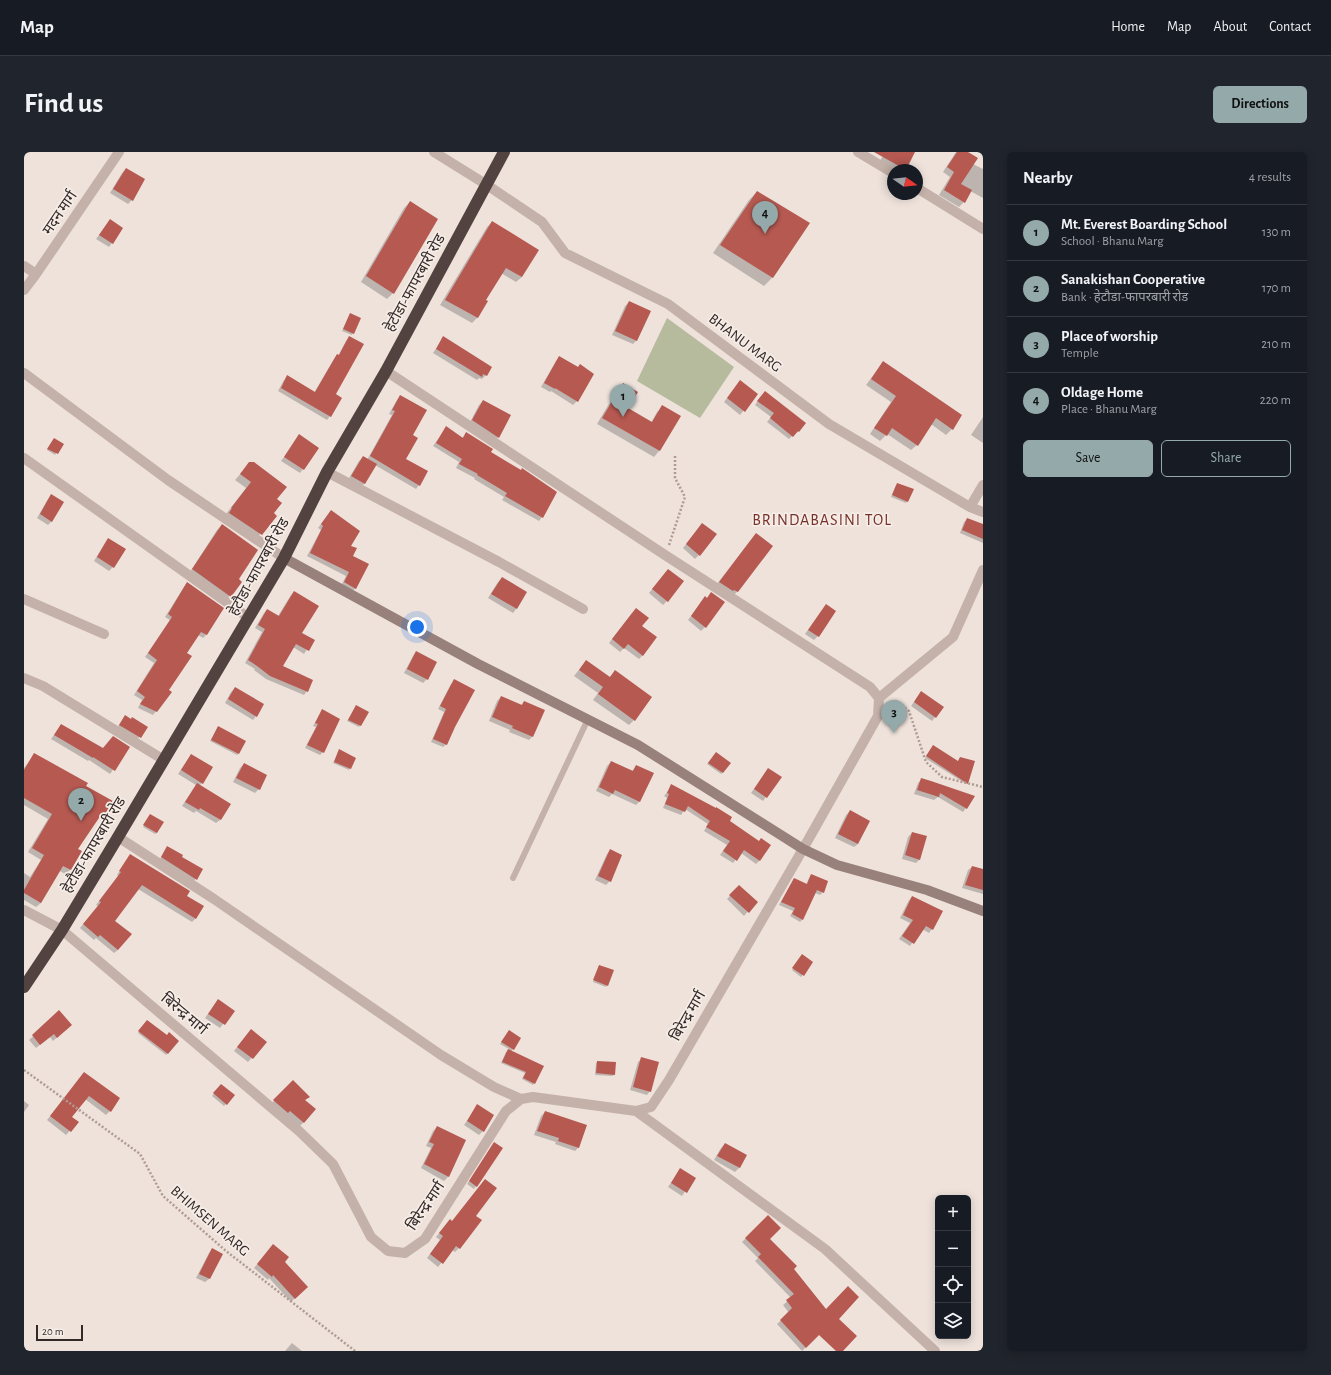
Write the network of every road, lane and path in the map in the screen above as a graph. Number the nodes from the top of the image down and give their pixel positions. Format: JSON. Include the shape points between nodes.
{"nodes":[{"id":1,"x":119,"y":152,"type":"edge"},
{"id":2,"x":434,"y":152,"type":"edge"},
{"id":3,"x":504,"y":152,"type":"edge"},
{"id":4,"x":858,"y":152,"type":"edge"},
{"id":5,"x":887,"y":169,"type":"edge"},
{"id":6,"x":487,"y":185,"type":"junction"},
{"id":7,"x":923,"y":192,"type":"edge"},
{"id":8,"x":983,"y":229,"type":"edge"},
{"id":9,"x":24,"y":266,"type":"edge"},
{"id":10,"x":36,"y":274,"type":"junction"},
{"id":11,"x":24,"y":290,"type":"edge"},
{"id":12,"x":386,"y":372,"type":"junction"},
{"id":13,"x":24,"y":373,"type":"edge"},
{"id":14,"x":675,"y":454,"type":"dead end"},
{"id":15,"x":24,"y":458,"type":"edge"},
{"id":16,"x":327,"y":472,"type":"junction"},
{"id":17,"x":983,"y":485,"type":"edge"},
{"id":18,"x":970,"y":507,"type":"junction"},
{"id":19,"x":983,"y":512,"type":"edge"},
{"id":20,"x":665,"y":555,"type":"junction"},
{"id":21,"x":284,"y":558,"type":"junction"},
{"id":22,"x":983,"y":570,"type":"edge"},
{"id":23,"x":24,"y":599,"type":"edge"},
{"id":24,"x":582,"y":610,"type":"dead end"},
{"id":25,"x":249,"y":618,"type":"junction"},
{"id":26,"x":104,"y":634,"type":"dead end"},
{"id":27,"x":24,"y":678,"type":"edge"},
{"id":28,"x":879,"y":698,"type":"junction"},
{"id":29,"x":588,"y":719,"type":"junction"},
{"id":30,"x":164,"y":760,"type":"junction"},
{"id":31,"x":983,"y":787,"type":"edge"},
{"id":32,"x":118,"y":837,"type":"junction"},
{"id":33,"x":803,"y":849,"type":"junction"},
{"id":34,"x":513,"y":878,"type":"dead end"},
{"id":35,"x":24,"y":910,"type":"edge"},
{"id":36,"x":983,"y":911,"type":"edge"},
{"id":37,"x":62,"y":930,"type":"junction"},
{"id":38,"x":24,"y":987,"type":"edge"},
{"id":39,"x":24,"y":1070,"type":"edge"},
{"id":40,"x":521,"y":1099,"type":"junction"},
{"id":41,"x":636,"y":1111,"type":"junction"},
{"id":42,"x":355,"y":1351,"type":"edge"},
{"id":43,"x":935,"y":1351,"type":"edge"}],
"edges":[{"from":1,"to":10,"type":"street","name":"मदन मार्ग"},
{"from":2,"to":6,"type":"street","name":"BHANU MARG"},
{"from":3,"to":6,"type":"highway","name":"हेटौडा-फापरबारी रोड"},
{"from":4,"to":5,"type":"street"},
{"from":6,"to":12,"type":"highway","name":"हेटौडा-फापरबारी रोड"},
{"from":6,"to":18,"type":"street","name":"BHANU MARG","via":[[542,222],[565,253],[668,304],[829,424]]},
{"from":7,"to":8,"type":"street"},
{"from":9,"to":10,"type":"street"},
{"from":10,"to":11,"type":"street","name":"मदन मार्ग"},
{"from":12,"to":16,"type":"highway","name":"हेटौडा-फापरबारी रोड"},
{"from":12,"to":20,"type":"street"},
{"from":13,"to":21,"type":"street","via":[[168,480]]},
{"from":14,"to":20,"type":"path","via":[[676,478],[686,497]]},
{"from":15,"to":25,"type":"street"},
{"from":16,"to":21,"type":"highway","name":"हेटौडा-फापरबारी रोड"},
{"from":16,"to":24,"type":"street","via":[[499,562]]},
{"from":17,"to":18,"type":"street"},
{"from":18,"to":19,"type":"street","name":"BHANU MARG"},
{"from":20,"to":28,"type":"street","via":[[870,687]]},
{"from":21,"to":25,"type":"highway","name":"हेटौडा-फापरबारी रोड"},
{"from":21,"to":29,"type":"main road","via":[[478,664]]},
{"from":22,"to":28,"type":"street","via":[[953,637]]},
{"from":23,"to":26,"type":"street"},
{"from":25,"to":30,"type":"highway","name":"हेटौडा-फापरबारी रोड"},
{"from":27,"to":30,"type":"street","via":[[43,686]]},
{"from":28,"to":31,"type":"path","via":[[898,702],[909,711],[926,762],[942,777]]},
{"from":28,"to":33,"type":"street","name":"बिरेन्द्र मार्ग","via":[[878,716]]},
{"from":29,"to":33,"type":"main road","via":[[638,745]]},
{"from":29,"to":34,"type":"lane"},
{"from":30,"to":32,"type":"highway","name":"हेटौडा-फापरबारी रोड"},
{"from":32,"to":37,"type":"highway","name":"हेटौडा-फापरबारी रोड"},
{"from":32,"to":40,"type":"street","via":[[214,899],[441,1055],[494,1087]]},
{"from":33,"to":36,"type":"main road","via":[[837,865],[927,890]]},
{"from":33,"to":41,"type":"street","name":"बिरेन्द्र मार्ग","via":[[669,1080],[651,1107]]},
{"from":35,"to":37,"type":"street","name":"बिरेन्द्र मार्ग"},
{"from":37,"to":38,"type":"highway","name":"हेटौडा-फापरबारी रोड"},
{"from":37,"to":40,"type":"street","name":"बिरेन्द्र मार्ग","via":[[299,1131],[333,1164],[371,1237],[388,1251],[405,1253],[425,1239],[506,1111]]},
{"from":39,"to":42,"type":"path","name":"BHIMSEN MARG","via":[[140,1154],[163,1196],[226,1251]]},
{"from":40,"to":41,"type":"street","via":[[533,1097]]},
{"from":41,"to":43,"type":"street","via":[[825,1249]]}]}
